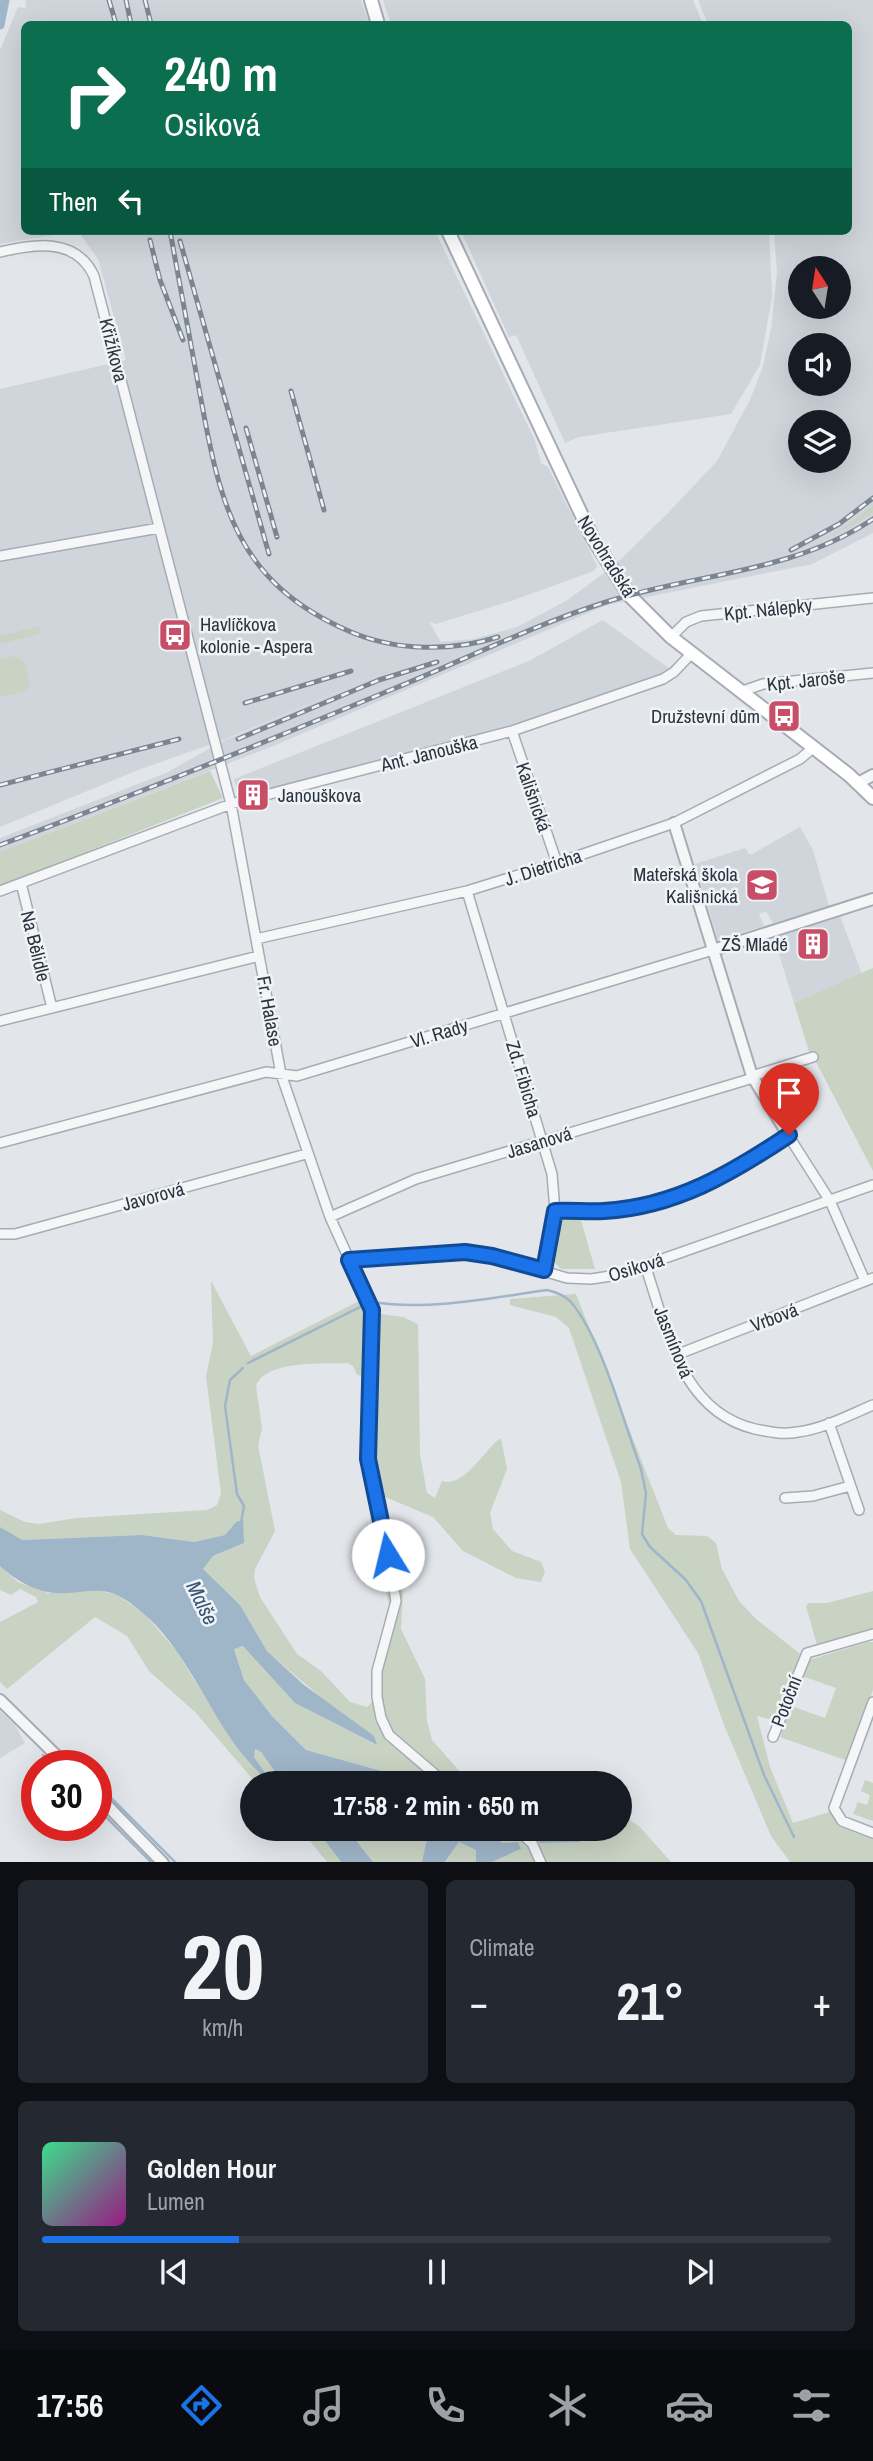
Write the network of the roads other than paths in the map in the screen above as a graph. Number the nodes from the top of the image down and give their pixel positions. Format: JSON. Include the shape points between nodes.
{"nodes":[{"id":1,"x":371,"y":0,"type":"edge"},
{"id":2,"x":377,"y":21,"type":"edge"},
{"id":3,"x":450,"y":235,"type":"edge"},
{"id":4,"x":0,"y":252,"type":"edge"},
{"id":5,"x":159,"y":528,"type":"junction"},
{"id":6,"x":0,"y":556,"type":"edge"},
{"id":7,"x":873,"y":598,"type":"edge"},
{"id":8,"x":671,"y":637,"type":"junction"},
{"id":9,"x":691,"y":654,"type":"junction"},
{"id":10,"x":873,"y":673,"type":"edge"},
{"id":11,"x":740,"y":692,"type":"junction"},
{"id":12,"x":512,"y":731,"type":"junction"},
{"id":13,"x":813,"y":748,"type":"junction"},
{"id":14,"x":217,"y":755,"type":"joint"},
{"id":15,"x":873,"y":775,"type":"edge"},
{"id":16,"x":858,"y":783,"type":"junction"},
{"id":17,"x":873,"y":798,"type":"edge"},
{"id":18,"x":231,"y":804,"type":"junction"},
{"id":19,"x":674,"y":823,"type":"junction"},
{"id":20,"x":557,"y":863,"type":"junction"},
{"id":21,"x":21,"y":883,"type":"junction"},
{"id":22,"x":0,"y":891,"type":"edge"},
{"id":23,"x":467,"y":891,"type":"junction"},
{"id":24,"x":873,"y":899,"type":"edge"},
{"id":25,"x":256,"y":939,"type":"junction"},
{"id":26,"x":713,"y":950,"type":"junction"},
{"id":27,"x":259,"y":956,"type":"junction"},
{"id":28,"x":51,"y":1008,"type":"junction"},
{"id":29,"x":505,"y":1013,"type":"junction"},
{"id":30,"x":0,"y":1021,"type":"edge"},
{"id":31,"x":813,"y":1057,"type":"dead end"},
{"id":32,"x":281,"y":1074,"type":"junction"},
{"id":33,"x":753,"y":1077,"type":"junction"},
{"id":34,"x":789,"y":1135,"type":"junction"},
{"id":35,"x":542,"y":1141,"type":"junction"},
{"id":36,"x":0,"y":1143,"type":"edge"},
{"id":37,"x":306,"y":1154,"type":"junction"},
{"id":38,"x":873,"y":1185,"type":"edge"},
{"id":39,"x":830,"y":1201,"type":"junction"},
{"id":40,"x":555,"y":1211,"type":"junction"},
{"id":41,"x":330,"y":1217,"type":"junction"},
{"id":42,"x":0,"y":1234,"type":"edge"},
{"id":43,"x":349,"y":1260,"type":"junction"},
{"id":44,"x":645,"y":1265,"type":"junction"},
{"id":45,"x":544,"y":1270,"type":"junction"},
{"id":46,"x":869,"y":1280,"type":"edge"},
{"id":47,"x":676,"y":1355,"type":"junction"},
{"id":48,"x":873,"y":1405,"type":"edge"},
{"id":49,"x":828,"y":1423,"type":"junction"},
{"id":50,"x":850,"y":1486,"type":"junction"},
{"id":51,"x":785,"y":1498,"type":"dead end"},
{"id":52,"x":859,"y":1510,"type":"dead end"},
{"id":53,"x":873,"y":1634,"type":"edge"},
{"id":54,"x":0,"y":1700,"type":"edge"},
{"id":55,"x":873,"y":1702,"type":"edge"},
{"id":56,"x":773,"y":1737,"type":"dead end"},
{"id":57,"x":51,"y":1750,"type":"edge"},
{"id":58,"x":431,"y":1771,"type":"edge"},
{"id":59,"x":112,"y":1810,"type":"edge"},
{"id":60,"x":873,"y":1832,"type":"edge"},
{"id":61,"x":530,"y":1841,"type":"edge"},
{"id":62,"x":162,"y":1862,"type":"edge"},
{"id":63,"x":541,"y":1862,"type":"edge"}],
"edges":[{"from":1,"to":2,"type":"main road"},
{"from":3,"to":8,"type":"main road","name":"Novohradská","via":[[592,537],[629,595]]},
{"from":4,"to":5,"type":"street","name":"Křižíkova","via":[[53,245],[79,256],[90,268]]},
{"from":5,"to":6,"type":"street"},
{"from":5,"to":14,"type":"street","name":"Křižíkova"},
{"from":7,"to":8,"type":"street","name":"Kpt. Nálepky","via":[[701,616],[686,622]]},
{"from":8,"to":9,"type":"main road","name":"Novohradská"},
{"from":9,"to":11,"type":"main road","name":"Novohradská"},
{"from":9,"to":12,"type":"street","name":"Ant. Janouška","via":[[663,679]]},
{"from":10,"to":11,"type":"street","name":"Kpt. Jaroše","via":[[763,684]]},
{"from":11,"to":13,"type":"main road","name":"Novohradská"},
{"from":12,"to":18,"type":"street","name":"Ant. Janouška"},
{"from":12,"to":20,"type":"street","name":"Kališnická"},
{"from":13,"to":16,"type":"main road","name":"Novohradská"},
{"from":13,"to":19,"type":"street","name":"J. Dietricha","via":[[800,759]]},
{"from":14,"to":18,"type":"street","name":"Fr. Halase"},
{"from":15,"to":16,"type":"street"},
{"from":16,"to":17,"type":"main road","name":"Novohradská"},
{"from":18,"to":21,"type":"street","name":"Ant. Janouška"},
{"from":18,"to":25,"type":"street","name":"Fr. Halase"},
{"from":19,"to":20,"type":"street","name":"J. Dietricha"},
{"from":19,"to":26,"type":"street"},
{"from":20,"to":23,"type":"street","name":"J. Dietricha"},
{"from":21,"to":22,"type":"street","name":"Ant. Janouška"},
{"from":21,"to":28,"type":"street","name":"Na Bělidle"},
{"from":23,"to":25,"type":"street","name":"J. Dietricha"},
{"from":23,"to":29,"type":"street","name":"Zd. Fibicha"},
{"from":24,"to":26,"type":"street","name":"Vl. Rady"},
{"from":25,"to":27,"type":"street","name":"Fr. Halase"},
{"from":26,"to":29,"type":"street","name":"Vl. Rady"},
{"from":26,"to":33,"type":"street"},
{"from":27,"to":28,"type":"street"},
{"from":27,"to":32,"type":"street","name":"Fr. Halase"},
{"from":28,"to":30,"type":"street"},
{"from":29,"to":32,"type":"street","name":"Vl. Rady","via":[[297,1076]]},
{"from":29,"to":35,"type":"street","name":"Zd. Fibicha"},
{"from":31,"to":33,"type":"street","name":"Jasanová"},
{"from":32,"to":36,"type":"street","name":"Vl. Rady","via":[[265,1072]]},
{"from":32,"to":37,"type":"street","name":"Fr. Halase"},
{"from":33,"to":34,"type":"street"},
{"from":33,"to":35,"type":"street","name":"Jasanová"},
{"from":34,"to":39,"type":"street"},
{"from":34,"to":40,"type":"street","via":[[732,1173],[687,1193],[605,1211]]},
{"from":35,"to":40,"type":"street","name":"Zd. Fibicha","via":[[552,1174]]},
{"from":35,"to":41,"type":"street","name":"Jasanová","via":[[416,1179]]},
{"from":37,"to":41,"type":"street","name":"Fr. Halase"},
{"from":37,"to":42,"type":"street","name":"Javorová","via":[[15,1234]]},
{"from":38,"to":39,"type":"street","name":"Osiková"},
{"from":39,"to":44,"type":"street","name":"Osiková"},
{"from":39,"to":46,"type":"street"},
{"from":40,"to":45,"type":"street","name":"Zd. Fibicha"},
{"from":41,"to":43,"type":"street","name":"Fr. Halase"},
{"from":43,"to":45,"type":"street","name":"Osiková","via":[[465,1252]]},
{"from":43,"to":58,"type":"street","name":"Fr. Halase","via":[[371,1308],[368,1459],[396,1601],[377,1671],[377,1697],[389,1735]]},
{"from":44,"to":45,"type":"street","name":"Osiková","via":[[591,1279],[567,1278]]},
{"from":44,"to":47,"type":"street","name":"Jasmínová"},
{"from":46,"to":47,"type":"street","name":"Vrbová"},
{"from":47,"to":49,"type":"street","name":"Jasmínová","via":[[701,1400],[736,1424],[784,1434]]},
{"from":48,"to":49,"type":"street","name":"Jasmínová"},
{"from":49,"to":50,"type":"street"},
{"from":50,"to":51,"type":"street"},
{"from":50,"to":52,"type":"street"},
{"from":53,"to":56,"type":"street","name":"Potoční","via":[[807,1653]]},
{"from":54,"to":57,"type":"street"},
{"from":55,"to":60,"type":"street","via":[[834,1808],[842,1821]]},
{"from":59,"to":62,"type":"street"},
{"from":61,"to":63,"type":"street"}]}
